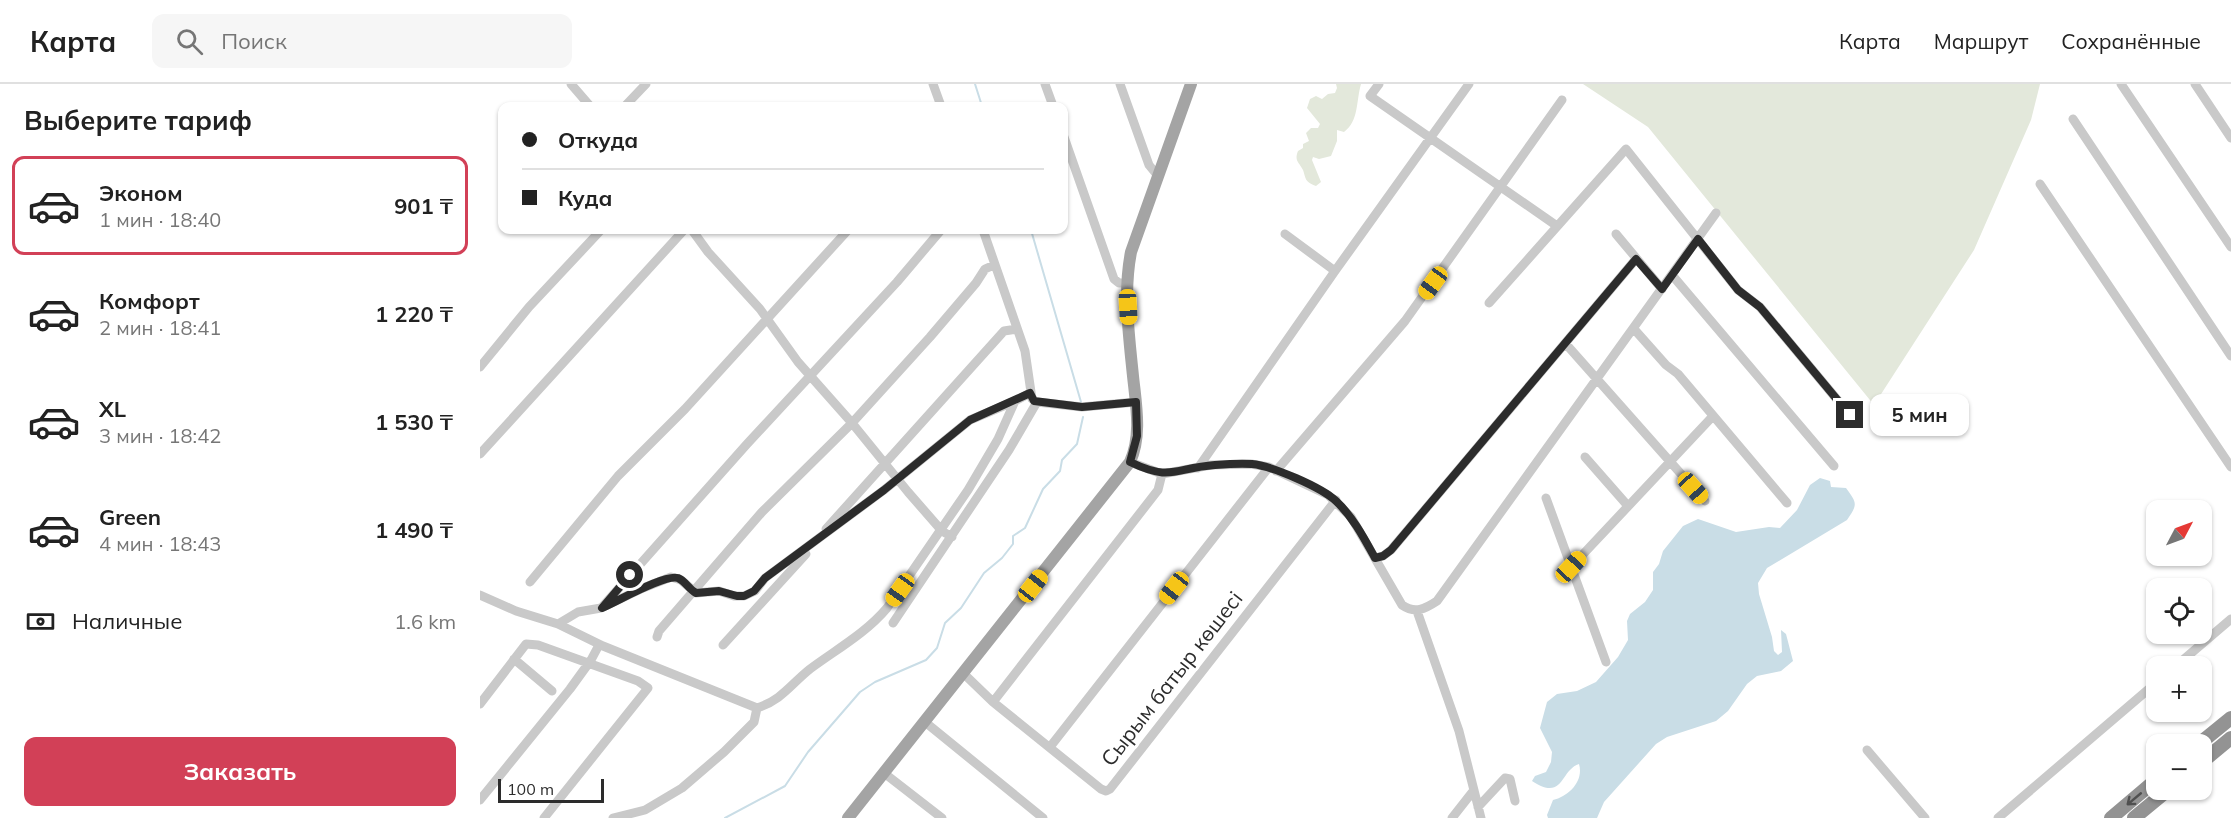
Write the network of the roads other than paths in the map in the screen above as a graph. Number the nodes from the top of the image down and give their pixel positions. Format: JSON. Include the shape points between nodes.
{"nodes":[{"id":1,"x":571,"y":84,"type":"edge"},
{"id":2,"x":646,"y":84,"type":"edge"},
{"id":3,"x":933,"y":84,"type":"edge"},
{"id":4,"x":1045,"y":84,"type":"edge"},
{"id":5,"x":1120,"y":84,"type":"edge"},
{"id":6,"x":1191,"y":84,"type":"edge"},
{"id":7,"x":1379,"y":84,"type":"edge"},
{"id":8,"x":1469,"y":84,"type":"edge"},
{"id":9,"x":2121,"y":84,"type":"edge"},
{"id":10,"x":2195,"y":84,"type":"edge"},
{"id":11,"x":1563,"y":100,"type":"dead end"},
{"id":12,"x":587,"y":102,"type":"edge"},
{"id":13,"x":630,"y":102,"type":"edge"},
{"id":14,"x":940,"y":102,"type":"edge"},
{"id":15,"x":1052,"y":102,"type":"edge"},
{"id":16,"x":2073,"y":118,"type":"dead end"},
{"id":17,"x":1430,"y":138,"type":"junction"},
{"id":18,"x":2231,"y":138,"type":"edge"},
{"id":19,"x":1068,"y":148,"type":"edge"},
{"id":20,"x":1158,"y":176,"type":"junction"},
{"id":21,"x":2040,"y":184,"type":"dead end"},
{"id":22,"x":1502,"y":188,"type":"junction"},
{"id":23,"x":1716,"y":213,"type":"dead end"},
{"id":24,"x":1557,"y":226,"type":"junction"},
{"id":25,"x":597,"y":234,"type":"edge"},
{"id":26,"x":680,"y":234,"type":"edge"},
{"id":27,"x":695,"y":234,"type":"edge"},
{"id":28,"x":845,"y":234,"type":"edge"},
{"id":29,"x":938,"y":234,"type":"edge"},
{"id":30,"x":984,"y":234,"type":"edge"},
{"id":31,"x":1285,"y":234,"type":"dead end"},
{"id":32,"x":1616,"y":234,"type":"dead end"},
{"id":33,"x":1698,"y":239,"type":"junction"},
{"id":34,"x":2231,"y":247,"type":"edge"},
{"id":35,"x":1636,"y":259,"type":"junction"},
{"id":36,"x":994,"y":265,"type":"junction"},
{"id":37,"x":1335,"y":271,"type":"junction"},
{"id":38,"x":1672,"y":275,"type":"junction"},
{"id":39,"x":1128,"y":283,"type":"junction"},
{"id":40,"x":1662,"y":289,"type":"junction"},
{"id":41,"x":1489,"y":303,"type":"dead end"},
{"id":42,"x":767,"y":319,"type":"junction"},
{"id":43,"x":1017,"y":329,"type":"junction"},
{"id":44,"x":1634,"y":329,"type":"junction"},
{"id":45,"x":1565,"y":343,"type":"junction"},
{"id":46,"x":2231,"y":356,"type":"edge"},
{"id":47,"x":480,"y":367,"type":"edge"},
{"id":48,"x":811,"y":375,"type":"junction"},
{"id":49,"x":1597,"y":379,"type":"junction"},
{"id":50,"x":1030,"y":393,"type":"junction"},
{"id":51,"x":1015,"y":401,"type":"junction"},
{"id":52,"x":1037,"y":402,"type":"junction"},
{"id":53,"x":1136,"y":402,"type":"junction"},
{"id":54,"x":1850,"y":415,"type":"dead end"},
{"id":55,"x":1713,"y":416,"type":"junction"},
{"id":56,"x":852,"y":423,"type":"junction"},
{"id":57,"x":480,"y":454,"type":"edge"},
{"id":58,"x":1585,"y":457,"type":"dead end"},
{"id":59,"x":1130,"y":462,"type":"junction"},
{"id":60,"x":1670,"y":462,"type":"junction"},
{"id":61,"x":885,"y":463,"type":"junction"},
{"id":62,"x":1834,"y":466,"type":"dead end"},
{"id":63,"x":2231,"y":467,"type":"edge"},
{"id":64,"x":1198,"y":468,"type":"junction"},
{"id":65,"x":1273,"y":469,"type":"junction"},
{"id":66,"x":1162,"y":474,"type":"junction"},
{"id":67,"x":898,"y":479,"type":"junction"},
{"id":68,"x":1546,"y":498,"type":"dead end"},
{"id":69,"x":1336,"y":501,"type":"junction"},
{"id":70,"x":1705,"y":501,"type":"dead end"},
{"id":71,"x":1787,"y":503,"type":"dead end"},
{"id":72,"x":1628,"y":506,"type":"junction"},
{"id":73,"x":942,"y":531,"type":"junction"},
{"id":74,"x":952,"y":537,"type":"junction"},
{"id":75,"x":817,"y":540,"type":"junction"},
{"id":76,"x":1375,"y":558,"type":"junction"},
{"id":77,"x":1571,"y":567,"type":"junction"},
{"id":78,"x":530,"y":582,"type":"dead end"},
{"id":79,"x":694,"y":592,"type":"junction"},
{"id":80,"x":480,"y":595,"type":"edge"},
{"id":81,"x":602,"y":608,"type":"junction"},
{"id":82,"x":1417,"y":611,"type":"junction"},
{"id":83,"x":2231,"y":619,"type":"edge"},
{"id":84,"x":893,"y":623,"type":"dead end"},
{"id":85,"x":558,"y":624,"type":"junction"},
{"id":86,"x":657,"y":637,"type":"dead end"},
{"id":87,"x":599,"y":645,"type":"junction"},
{"id":88,"x":723,"y":645,"type":"dead end"},
{"id":89,"x":2188,"y":656,"type":"edge"},
{"id":90,"x":514,"y":659,"type":"junction"},
{"id":91,"x":1606,"y":662,"type":"dead end"},
{"id":92,"x":589,"y":663,"type":"junction"},
{"id":93,"x":964,"y":674,"type":"junction"},
{"id":94,"x":552,"y":691,"type":"dead end"},
{"id":95,"x":2146,"y":691,"type":"edge"},
{"id":96,"x":993,"y":702,"type":"junction"},
{"id":97,"x":480,"y":704,"type":"edge"},
{"id":98,"x":758,"y":708,"type":"junction"},
{"id":99,"x":2231,"y":718,"type":"edge"},
{"id":100,"x":925,"y":723,"type":"junction"},
{"id":101,"x":2211,"y":734,"type":"edge"},
{"id":102,"x":2231,"y":738,"type":"edge"},
{"id":103,"x":1050,"y":747,"type":"junction"},
{"id":104,"x":1867,"y":750,"type":"dead end"},
{"id":105,"x":2212,"y":754,"type":"edge"},
{"id":106,"x":884,"y":773,"type":"junction"},
{"id":107,"x":2146,"y":789,"type":"edge"},
{"id":108,"x":1474,"y":790,"type":"junction"},
{"id":109,"x":480,"y":800,"type":"edge"},
{"id":110,"x":2156,"y":800,"type":"edge"},
{"id":111,"x":1515,"y":801,"type":"dead end"},
{"id":112,"x":1478,"y":807,"type":"junction"},
{"id":113,"x":544,"y":818,"type":"edge"},
{"id":114,"x":613,"y":818,"type":"edge"},
{"id":115,"x":848,"y":818,"type":"edge"},
{"id":116,"x":942,"y":818,"type":"edge"},
{"id":117,"x":1043,"y":818,"type":"edge"},
{"id":118,"x":1452,"y":818,"type":"edge"},
{"id":119,"x":1481,"y":818,"type":"edge"},
{"id":120,"x":1925,"y":818,"type":"edge"},
{"id":121,"x":1998,"y":818,"type":"edge"},
{"id":122,"x":2111,"y":818,"type":"edge"},
{"id":123,"x":2134,"y":818,"type":"edge"}],
"edges":[{"from":1,"to":12,"type":"street"},
{"from":2,"to":13,"type":"street"},
{"from":3,"to":14,"type":"street"},
{"from":4,"to":15,"type":"street"},
{"from":5,"to":20,"type":"street","via":[[1149,165]]},
{"from":6,"to":20,"type":"main road"},
{"from":7,"to":17,"type":"street","via":[[1370,96]]},
{"from":8,"to":17,"type":"street"},
{"from":9,"to":34,"type":"street"},
{"from":10,"to":18,"type":"street"},
{"from":11,"to":22,"type":"street"},
{"from":16,"to":46,"type":"street"},
{"from":17,"to":22,"type":"street"},
{"from":17,"to":37,"type":"street"},
{"from":19,"to":39,"type":"street","via":[[1114,279]]},
{"from":20,"to":39,"type":"main road","via":[[1131,252]]},
{"from":21,"to":63,"type":"street"},
{"from":22,"to":24,"type":"street"},
{"from":22,"to":65,"type":"street","via":[[1406,321]]},
{"from":23,"to":33,"type":"street"},
{"from":24,"to":33,"type":"street","via":[[1626,149]]},
{"from":24,"to":41,"type":"street"},
{"from":25,"to":47,"type":"street"},
{"from":26,"to":57,"type":"street"},
{"from":27,"to":42,"type":"street"},
{"from":28,"to":42,"type":"street"},
{"from":29,"to":48,"type":"street"},
{"from":30,"to":36,"type":"street"},
{"from":31,"to":37,"type":"street"},
{"from":32,"to":35,"type":"street"},
{"from":33,"to":38,"type":"street"},
{"from":33,"to":54,"type":"street","via":[[1738,290],[1760,307]]},
{"from":35,"to":40,"type":"street"},
{"from":35,"to":45,"type":"street"},
{"from":36,"to":43,"type":"street"},
{"from":36,"to":56,"type":"street","via":[[985,269]]},
{"from":37,"to":64,"type":"street"},
{"from":38,"to":40,"type":"street"},
{"from":38,"to":62,"type":"street"},
{"from":39,"to":53,"type":"main road"},
{"from":40,"to":44,"type":"street"},
{"from":42,"to":48,"type":"street"},
{"from":42,"to":78,"type":"street","via":[[618,476]]},
{"from":43,"to":50,"type":"street","via":[[1025,351]]},
{"from":43,"to":61,"type":"street","via":[[1004,331]]},
{"from":44,"to":49,"type":"street"},
{"from":44,"to":55,"type":"street"},
{"from":45,"to":49,"type":"street"},
{"from":45,"to":76,"type":"street","via":[[1391,550]]},
{"from":48,"to":56,"type":"street"},
{"from":48,"to":81,"type":"street"},
{"from":49,"to":60,"type":"street"},
{"from":49,"to":82,"type":"street","via":[[1437,601]]},
{"from":50,"to":51,"type":"street"},
{"from":50,"to":52,"type":"street"},
{"from":51,"to":67,"type":"street","via":[[970,420]]},
{"from":51,"to":73,"type":"street","via":[[987,458]]},
{"from":52,"to":53,"type":"street","via":[[1089,407]]},
{"from":52,"to":74,"type":"street"},
{"from":53,"to":59,"type":"main road","via":[[1137,436]]},
{"from":55,"to":60,"type":"street"},
{"from":55,"to":71,"type":"street"},
{"from":56,"to":61,"type":"street"},
{"from":56,"to":79,"type":"street","via":[[762,512]]},
{"from":58,"to":72,"type":"street"},
{"from":59,"to":66,"type":"street"},
{"from":59,"to":93,"type":"main road"},
{"from":60,"to":70,"type":"street"},
{"from":60,"to":72,"type":"street"},
{"from":61,"to":67,"type":"street"},
{"from":61,"to":75,"type":"street"},
{"from":64,"to":65,"type":"street","via":[[1251,464]]},
{"from":64,"to":66,"type":"street"},
{"from":65,"to":69,"type":"street"},
{"from":65,"to":103,"type":"street"},
{"from":66,"to":96,"type":"street","via":[[1158,490]]},
{"from":67,"to":73,"type":"street"},
{"from":67,"to":75,"type":"street"},
{"from":68,"to":77,"type":"street"},
{"from":69,"to":76,"type":"street","via":[[1351,517]]},
{"from":69,"to":103,"type":"street","name":"Сырым батыр көшесі","via":[[1110,789],[1101,789]]},
{"from":72,"to":77,"type":"street"},
{"from":73,"to":74,"type":"street"},
{"from":73,"to":98,"type":"street","via":[[876,622],[808,670],[773,703]]},
{"from":74,"to":84,"type":"street"},
{"from":75,"to":79,"type":"street","via":[[765,578],[750,594]]},
{"from":75,"to":88,"type":"street"},
{"from":76,"to":82,"type":"street","via":[[1402,605]]},
{"from":77,"to":91,"type":"street"},
{"from":79,"to":81,"type":"street","via":[[681,580],[672,578]]},
{"from":79,"to":86,"type":"street"},
{"from":80,"to":85,"type":"street"},
{"from":81,"to":85,"type":"street","via":[[578,612]]},
{"from":82,"to":108,"type":"street"},
{"from":83,"to":89,"type":"street"},
{"from":85,"to":87,"type":"street"},
{"from":87,"to":92,"type":"street"},
{"from":87,"to":98,"type":"street"},
{"from":90,"to":92,"type":"street","via":[[526,644]]},
{"from":90,"to":94,"type":"street"},
{"from":90,"to":97,"type":"street"},
{"from":92,"to":109,"type":"street"},
{"from":92,"to":113,"type":"street","via":[[648,688]]},
{"from":93,"to":96,"type":"street","name":"Сырым батыр көшесі"},
{"from":93,"to":100,"type":"main road"},
{"from":95,"to":121,"type":"street"},
{"from":96,"to":103,"type":"street","name":"Сырым батыр көшесі"},
{"from":98,"to":114,"type":"street","via":[[754,722],[682,788],[645,810]]},
{"from":99,"to":101,"type":"highway"},
{"from":100,"to":106,"type":"main road"},
{"from":100,"to":117,"type":"street"},
{"from":102,"to":105,"type":"highway"},
{"from":104,"to":120,"type":"street"},
{"from":106,"to":115,"type":"main road"},
{"from":106,"to":116,"type":"street"},
{"from":107,"to":122,"type":"highway","one_way":true},
{"from":108,"to":112,"type":"street"},
{"from":108,"to":118,"type":"street"},
{"from":110,"to":123,"type":"highway"},
{"from":111,"to":112,"type":"street","via":[[1510,779],[1505,778]]},
{"from":112,"to":119,"type":"street"}]}
